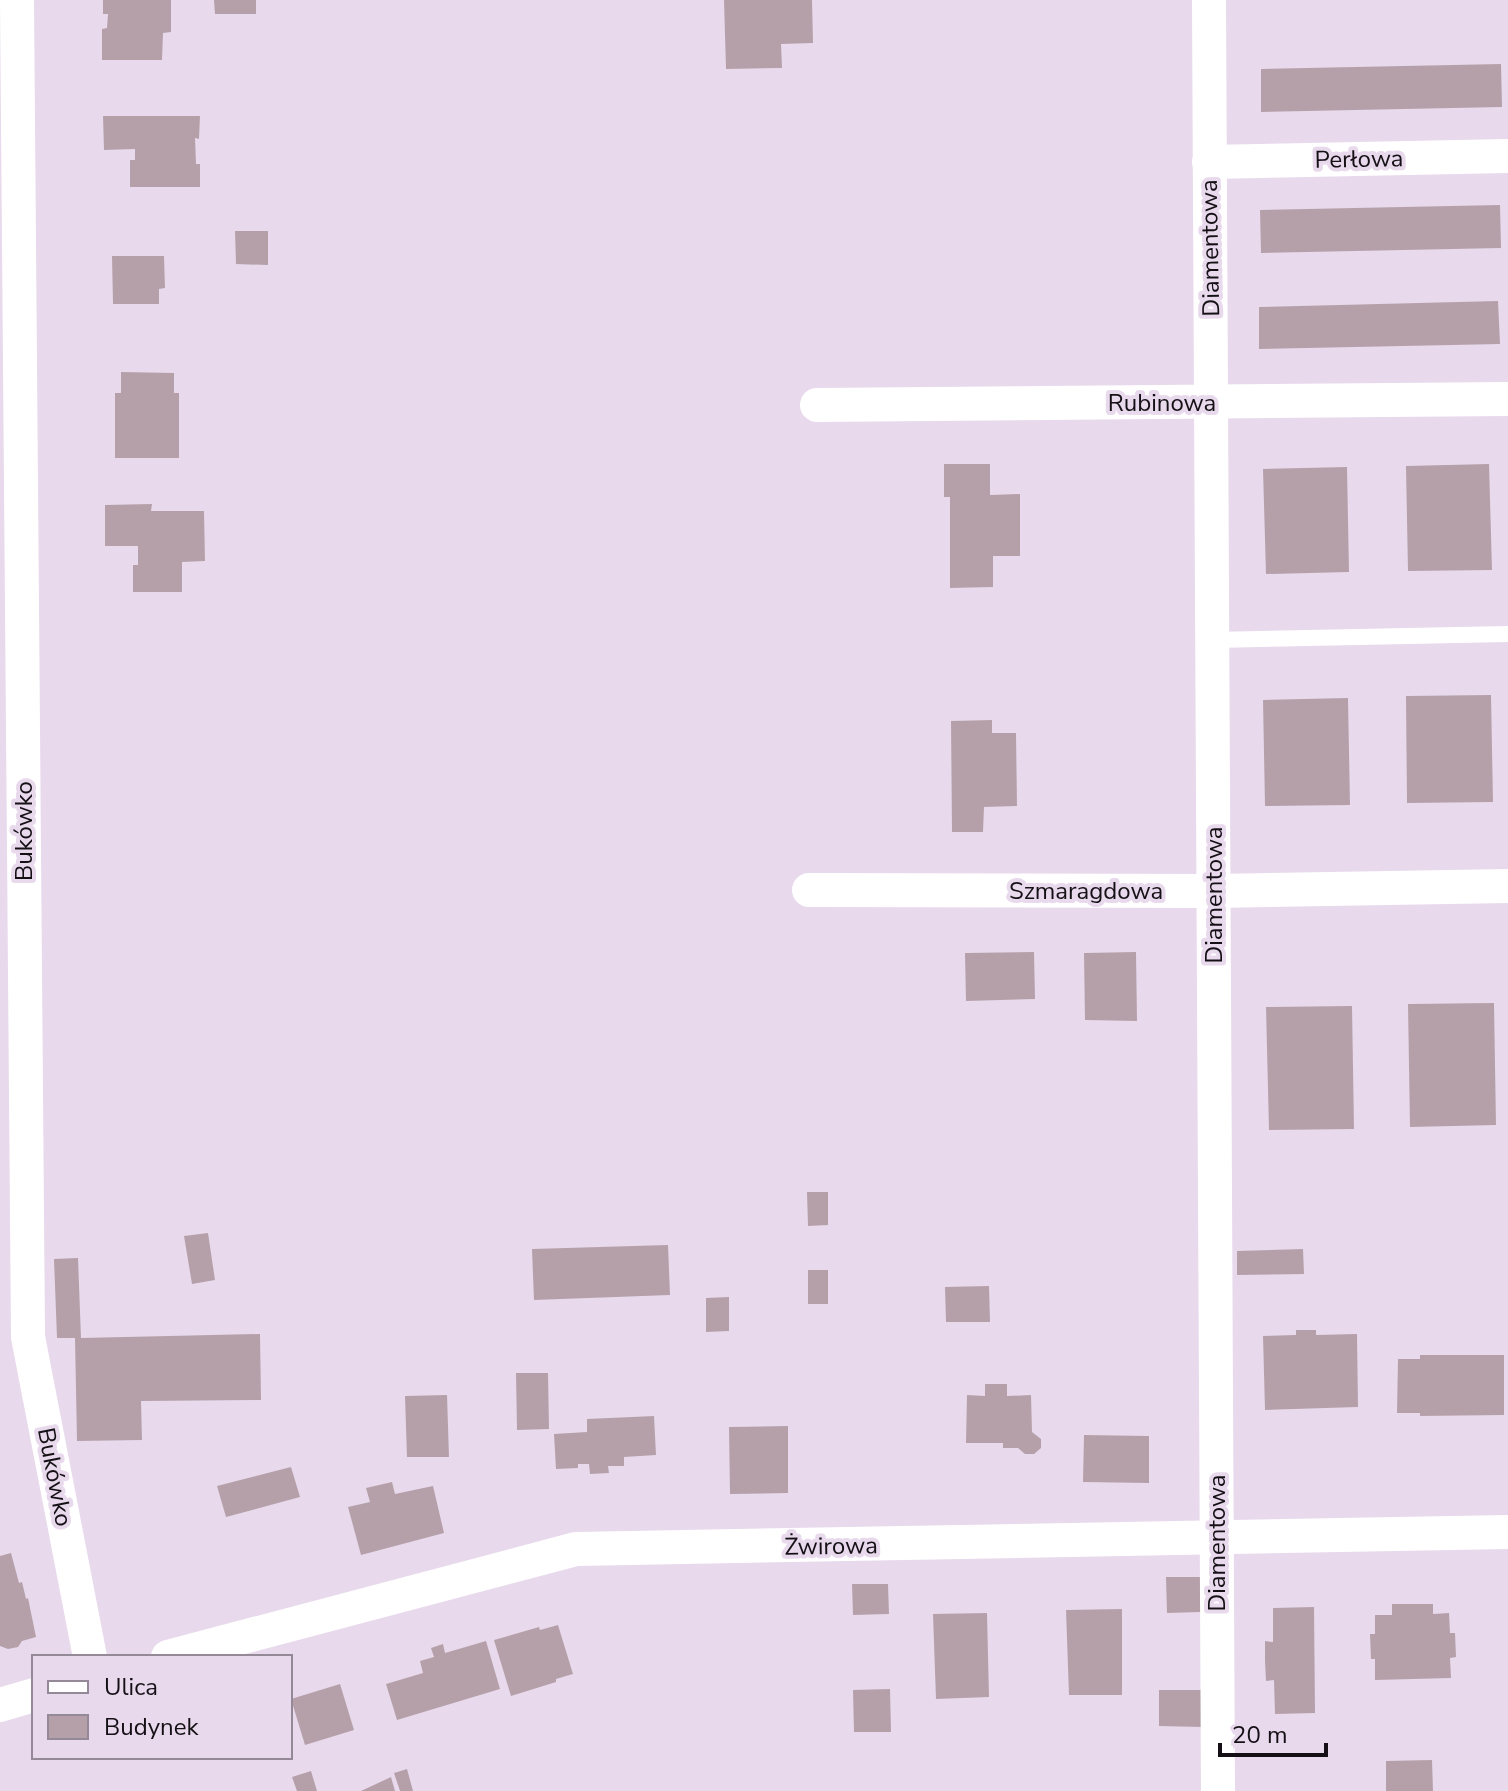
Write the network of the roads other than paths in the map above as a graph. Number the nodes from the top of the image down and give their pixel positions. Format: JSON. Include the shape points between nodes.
{"nodes":[{"id":1,"x":17,"y":0,"type":"edge"},
{"id":2,"x":1209,"y":0,"type":"edge"},
{"id":3,"x":1508,"y":156,"type":"edge"},
{"id":4,"x":1209,"y":162,"type":"junction"},
{"id":5,"x":1508,"y":399,"type":"edge"},
{"id":6,"x":1213,"y":402,"type":"junction"},
{"id":7,"x":817,"y":405,"type":"dead end"},
{"id":8,"x":1508,"y":634,"type":"edge"},
{"id":9,"x":1213,"y":640,"type":"junction"},
{"id":10,"x":1508,"y":886,"type":"edge"},
{"id":11,"x":809,"y":890,"type":"dead end"},
{"id":12,"x":1214,"y":891,"type":"junction"},
{"id":13,"x":1508,"y":1532,"type":"edge"},
{"id":14,"x":1217,"y":1539,"type":"junction"},
{"id":15,"x":90,"y":1655,"type":"edge"},
{"id":16,"x":176,"y":1655,"type":"edge"},
{"id":17,"x":32,"y":1696,"type":"edge"},
{"id":18,"x":0,"y":1705,"type":"edge"},
{"id":19,"x":1218,"y":1791,"type":"edge"}],
"edges":[{"from":1,"to":15,"type":"street","name":"Bukówko","via":[[28,1337]]},
{"from":2,"to":4,"type":"street","name":"Diamentowa"},
{"from":3,"to":4,"type":"street","name":"Perłowa"},
{"from":4,"to":6,"type":"street","name":"Diamentowa"},
{"from":5,"to":6,"type":"street","name":"Rubinowa"},
{"from":6,"to":7,"type":"street","name":"Rubinowa"},
{"from":6,"to":9,"type":"street","name":"Diamentowa"},
{"from":8,"to":9,"type":"lane"},
{"from":9,"to":12,"type":"street","name":"Diamentowa"},
{"from":10,"to":12,"type":"street","name":"Szmaragdowa"},
{"from":11,"to":12,"type":"street","name":"Szmaragdowa"},
{"from":12,"to":14,"type":"street","name":"Diamentowa"},
{"from":13,"to":14,"type":"street","name":"Żwirowa"},
{"from":14,"to":16,"type":"street","name":"Żwirowa","via":[[576,1549]]},
{"from":14,"to":19,"type":"street","name":"Diamentowa"},
{"from":17,"to":18,"type":"street"}]}
